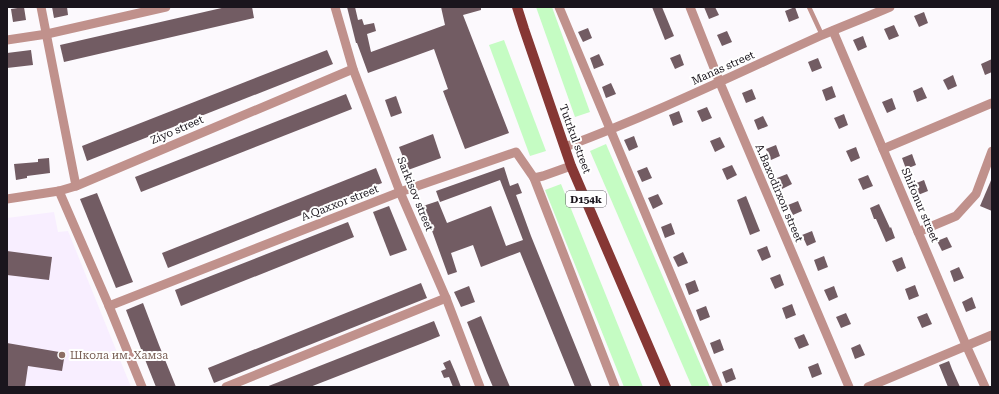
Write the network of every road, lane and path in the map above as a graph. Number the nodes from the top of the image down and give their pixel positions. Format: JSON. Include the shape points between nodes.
{"nodes":[{"id":1,"x":41,"y":7,"type":"edge"},
{"id":2,"x":166,"y":7,"type":"edge"},
{"id":3,"x":335,"y":7,"type":"edge"},
{"id":4,"x":517,"y":7,"type":"edge"},
{"id":5,"x":559,"y":7,"type":"edge"},
{"id":6,"x":690,"y":7,"type":"edge"},
{"id":7,"x":809,"y":7,"type":"edge"},
{"id":8,"x":890,"y":7,"type":"edge"},
{"id":9,"x":834,"y":31,"type":"junction"},
{"id":10,"x":47,"y":34,"type":"junction"},
{"id":11,"x":822,"y":35,"type":"junction"},
{"id":12,"x":7,"y":40,"type":"edge"},
{"id":13,"x":353,"y":69,"type":"junction"},
{"id":14,"x":720,"y":83,"type":"junction"},
{"id":15,"x":992,"y":103,"type":"edge"},
{"id":16,"x":610,"y":131,"type":"junction"},
{"id":17,"x":565,"y":147,"type":"junction"},
{"id":18,"x":883,"y":149,"type":"junction"},
{"id":19,"x":992,"y":151,"type":"edge"},
{"id":20,"x":571,"y":166,"type":"junction"},
{"id":21,"x":534,"y":178,"type":"junction"},
{"id":22,"x":76,"y":186,"type":"junction"},
{"id":23,"x":59,"y":191,"type":"junction"},
{"id":24,"x":400,"y":192,"type":"junction"},
{"id":25,"x":7,"y":199,"type":"edge"},
{"id":26,"x":918,"y":232,"type":"junction"},
{"id":27,"x":446,"y":298,"type":"junction"},
{"id":28,"x":109,"y":306,"type":"junction"},
{"id":29,"x":992,"y":335,"type":"edge"},
{"id":30,"x":966,"y":345,"type":"junction"},
{"id":31,"x":142,"y":387,"type":"edge"},
{"id":32,"x":226,"y":387,"type":"edge"},
{"id":33,"x":480,"y":387,"type":"edge"},
{"id":34,"x":615,"y":387,"type":"edge"},
{"id":35,"x":666,"y":387,"type":"edge"},
{"id":36,"x":718,"y":387,"type":"edge"},
{"id":37,"x":849,"y":387,"type":"edge"},
{"id":38,"x":868,"y":387,"type":"edge"},
{"id":39,"x":985,"y":387,"type":"edge"}],
"edges":[{"from":1,"to":10,"type":"street"},
{"from":2,"to":10,"type":"street"},
{"from":3,"to":13,"type":"street","name":"Sarkisov street"},
{"from":4,"to":17,"type":"main road","name":"Tutrkul street","number":"D154k"},
{"from":5,"to":16,"type":"street"},
{"from":6,"to":14,"type":"street","name":"A.Baxodirxon street"},
{"from":7,"to":11,"type":"lane"},
{"from":8,"to":9,"type":"street","name":"Manas street"},
{"from":9,"to":11,"type":"street","name":"Manas street"},
{"from":9,"to":18,"type":"street","name":"Shifonur street"},
{"from":10,"to":12,"type":"street"},
{"from":10,"to":22,"type":"street"},
{"from":11,"to":14,"type":"street","name":"Manas street"},
{"from":13,"to":22,"type":"street","name":"Ziyo street"},
{"from":13,"to":24,"type":"street","name":"Sarkisov street"},
{"from":14,"to":16,"type":"street","name":"Manas street"},
{"from":14,"to":37,"type":"street","name":"A.Baxodirxon street"},
{"from":15,"to":18,"type":"street"},
{"from":16,"to":17,"type":"street","name":"Manas street"},
{"from":16,"to":36,"type":"street"},
{"from":17,"to":20,"type":"main road","name":"Tutrkul street","number":"D154k"},
{"from":18,"to":26,"type":"street","name":"Shifonur street"},
{"from":19,"to":26,"type":"street","via":[[976,194],[971,200],[956,216]]},
{"from":20,"to":21,"type":"street"},
{"from":20,"to":35,"type":"main road","name":"Tutrkul street","number":"D154k"},
{"from":21,"to":24,"type":"street","name":"A.Qaxxor street","via":[[516,152]]},
{"from":21,"to":34,"type":"street"},
{"from":22,"to":23,"type":"street","name":"Ziyo street"},
{"from":23,"to":25,"type":"street","name":"Ziyo street"},
{"from":23,"to":28,"type":"street"},
{"from":24,"to":27,"type":"street","name":"Sarkisov street"},
{"from":24,"to":28,"type":"street","name":"A.Qaxxor street"},
{"from":26,"to":30,"type":"street","name":"Shifonur street"},
{"from":27,"to":32,"type":"street"},
{"from":27,"to":33,"type":"street","name":"Sarkisov street"},
{"from":28,"to":31,"type":"street"},
{"from":29,"to":30,"type":"street"},
{"from":30,"to":38,"type":"street"},
{"from":30,"to":39,"type":"street","name":"Shifonur street"}]}
